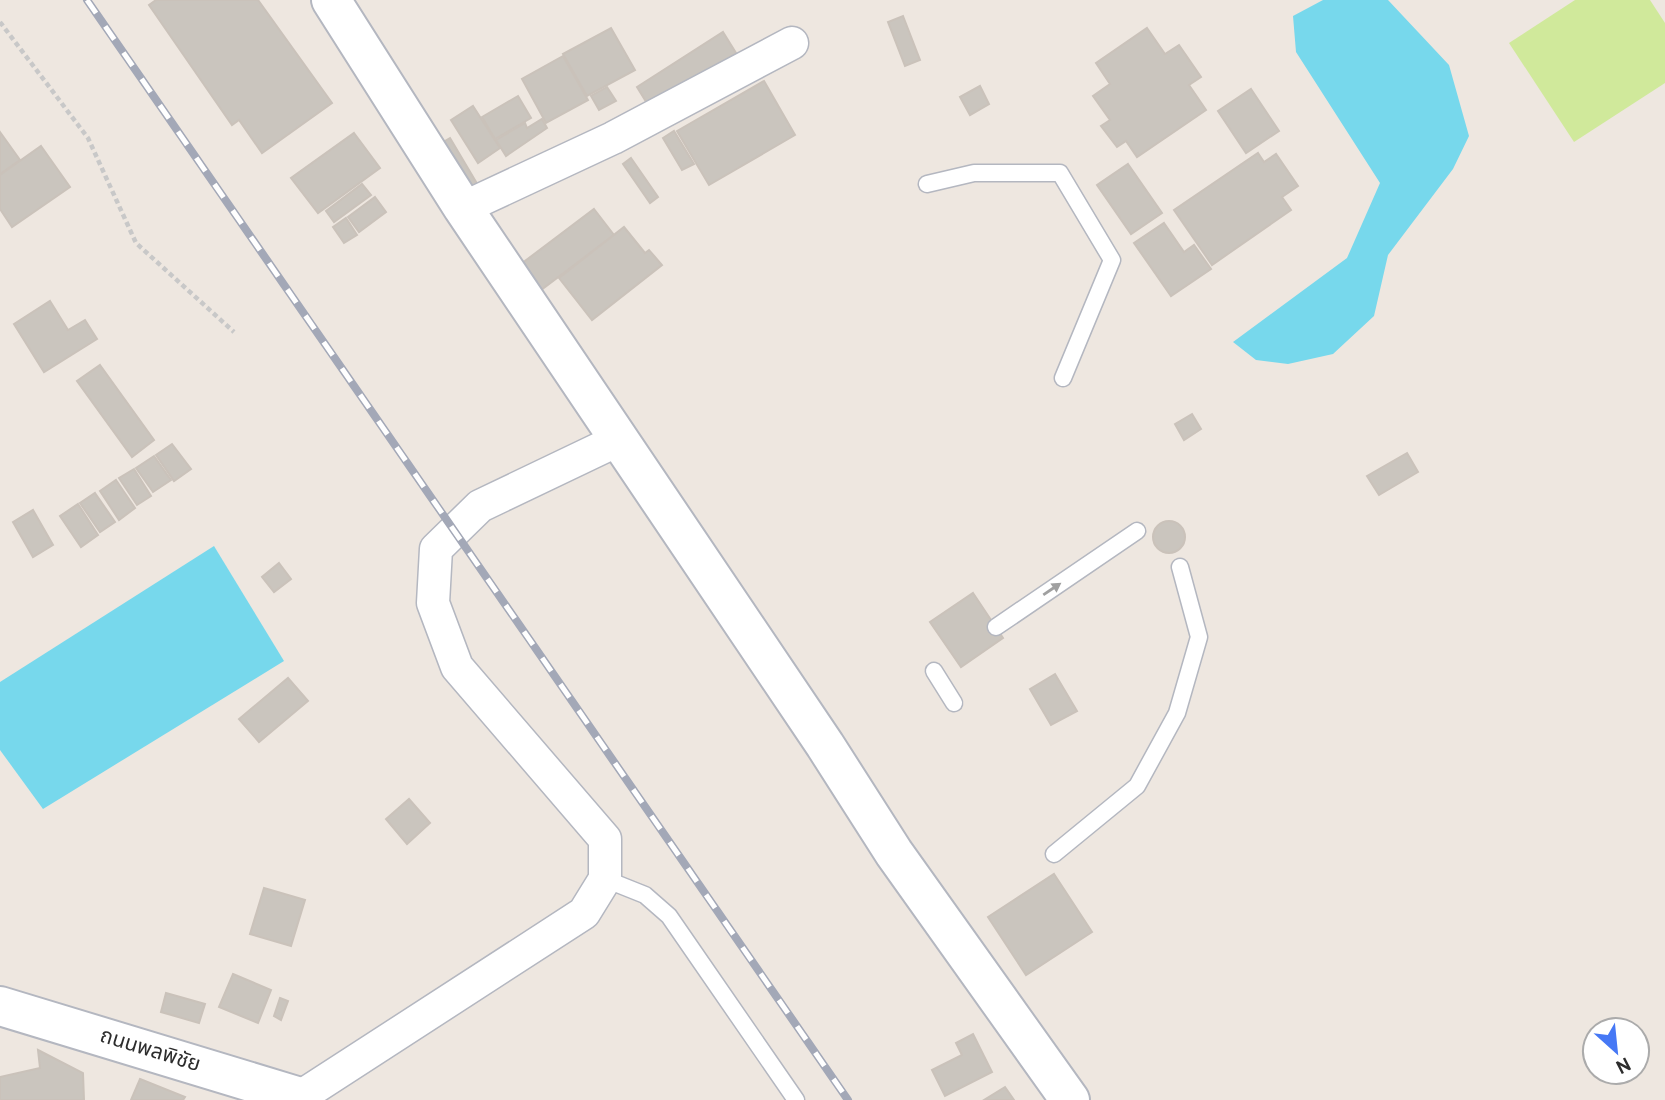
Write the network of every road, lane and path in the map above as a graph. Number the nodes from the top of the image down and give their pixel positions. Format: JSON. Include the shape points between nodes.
{"nodes":[{"id":1,"x":331,"y":0,"type":"edge"},
{"id":2,"x":0,"y":22,"type":"edge"},
{"id":3,"x":792,"y":43,"type":"dead end"},
{"id":4,"x":927,"y":184,"type":"dead end"},
{"id":5,"x":463,"y":208,"type":"junction"},
{"id":6,"x":233,"y":332,"type":"dead end"},
{"id":7,"x":1063,"y":378,"type":"dead end"},
{"id":8,"x":618,"y":440,"type":"junction"},
{"id":9,"x":1137,"y":531,"type":"dead end"},
{"id":10,"x":1180,"y":567,"type":"dead end"},
{"id":11,"x":996,"y":627,"type":"dead end"},
{"id":12,"x":934,"y":671,"type":"dead end"},
{"id":13,"x":954,"y":703,"type":"dead end"},
{"id":14,"x":1054,"y":854,"type":"dead end"},
{"id":15,"x":606,"y":879,"type":"junction"},
{"id":16,"x":0,"y":1006,"type":"edge"},
{"id":17,"x":305,"y":1098,"type":"edge"},
{"id":18,"x":796,"y":1100,"type":"edge"},
{"id":19,"x":1070,"y":1100,"type":"edge"}],
"edges":[{"from":1,"to":5,"type":"street"},
{"from":2,"to":6,"type":"path","via":[[88,138],[136,243]]},
{"from":3,"to":5,"type":"street","via":[[613,138]]},
{"from":4,"to":7,"type":"lane","via":[[974,173],[1060,173],[1112,260]]},
{"from":5,"to":8,"type":"street"},
{"from":8,"to":15,"type":"street","via":[[480,506],[436,549],[433,603],[457,667],[605,839]]},
{"from":8,"to":19,"type":"street","via":[[894,853]]},
{"from":11,"to":9,"type":"lane","one_way":true},
{"from":10,"to":14,"type":"lane","via":[[1199,637],[1177,713],[1137,786]]},
{"from":12,"to":13,"type":"lane"},
{"from":15,"to":17,"type":"street","via":[[584,913]]},
{"from":15,"to":18,"type":"lane","via":[[645,895],[669,916]]},
{"from":16,"to":17,"type":"street","name":"ถนนพลพิชัย"}]}
